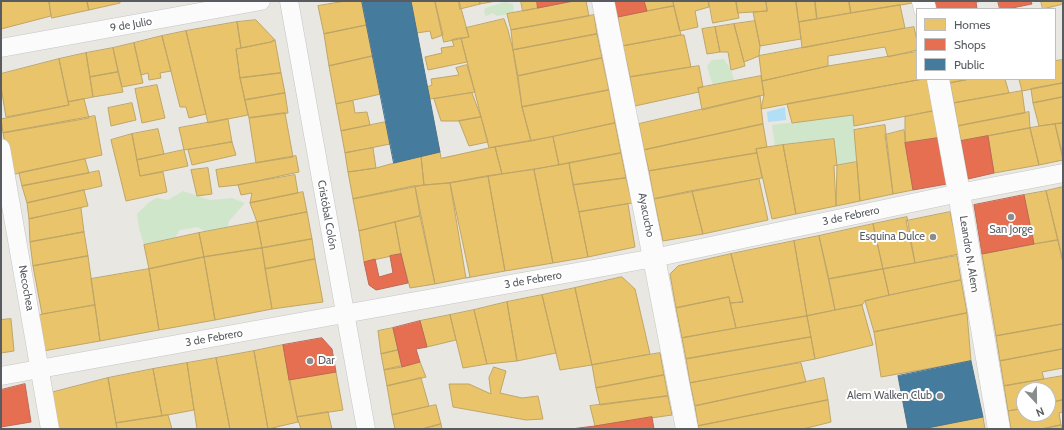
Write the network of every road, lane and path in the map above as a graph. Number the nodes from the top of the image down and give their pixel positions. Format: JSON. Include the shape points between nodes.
{"nodes":[{"id":1,"x":261,"y":1,"type":"edge"},
{"id":2,"x":289,"y":1,"type":"edge"},
{"id":3,"x":602,"y":1,"type":"edge"},
{"id":4,"x":1,"y":48,"type":"edge"},
{"id":5,"x":938,"y":80,"type":"edge"},
{"id":6,"x":1,"y":148,"type":"edge"},
{"id":7,"x":1063,"y":173,"type":"edge"},
{"id":8,"x":959,"y":193,"type":"junction"},
{"id":9,"x":654,"y":258,"type":"junction"},
{"id":10,"x":345,"y":314,"type":"junction"},
{"id":11,"x":40,"y":369,"type":"junction"},
{"id":12,"x":1,"y":376,"type":"edge"},
{"id":13,"x":50,"y":429,"type":"edge"},
{"id":14,"x":366,"y":429,"type":"edge"},
{"id":15,"x":687,"y":429,"type":"edge"},
{"id":16,"x":998,"y":429,"type":"edge"}],
"edges":[{"from":1,"to":4,"type":"street","name":"9 de Julio"},
{"from":2,"to":10,"type":"street","name":"Cristóbal Colón"},
{"from":3,"to":9,"type":"main road","name":"Ayacucho"},
{"from":5,"to":8,"type":"main road","name":"Leandro N. Alem"},
{"from":6,"to":11,"type":"street","name":"Necochea"},
{"from":7,"to":8,"type":"street","name":"3 de Febrero"},
{"from":8,"to":9,"type":"street","name":"3 de Febrero"},
{"from":8,"to":16,"type":"main road","name":"Leandro N. Alem"},
{"from":9,"to":10,"type":"street","name":"3 de Febrero"},
{"from":9,"to":15,"type":"main road","name":"Ayacucho"},
{"from":10,"to":11,"type":"street","name":"3 de Febrero"},
{"from":10,"to":14,"type":"street","name":"Cristóbal Colón"},
{"from":11,"to":12,"type":"street","name":"3 de Febrero"},
{"from":11,"to":13,"type":"street","name":"Necochea"}]}
